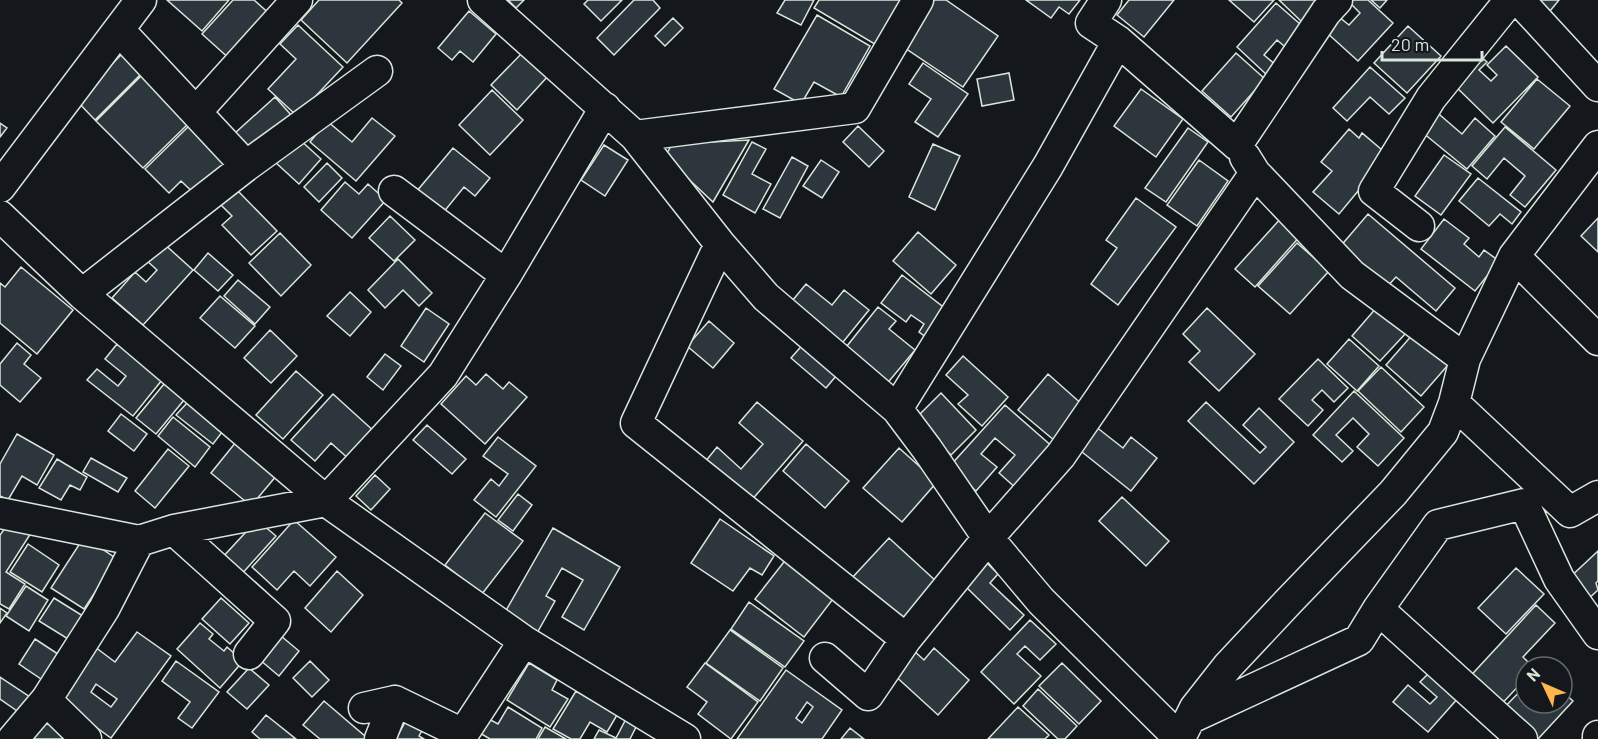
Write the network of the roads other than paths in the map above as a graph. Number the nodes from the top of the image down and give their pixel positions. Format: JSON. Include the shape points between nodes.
{"nodes":[{"id":1,"x":141,"y":0,"type":"edge"},
{"id":2,"x":297,"y":0,"type":"edge"},
{"id":3,"x":483,"y":0,"type":"edge"},
{"id":4,"x":918,"y":0,"type":"edge"},
{"id":5,"x":1106,"y":0,"type":"edge"},
{"id":6,"x":1336,"y":0,"type":"edge"},
{"id":7,"x":1510,"y":0,"type":"edge"},
{"id":8,"x":1519,"y":0,"type":"edge"},
{"id":9,"x":119,"y":30,"type":"junction"},
{"id":10,"x":1118,"y":41,"type":"junction"},
{"id":11,"x":377,"y":71,"type":"dead end"},
{"id":12,"x":1597,"y":82,"type":"edge"},
{"id":13,"x":605,"y":108,"type":"junction"},
{"id":14,"x":196,"y":112,"type":"junction"},
{"id":15,"x":635,"y":136,"type":"junction"},
{"id":16,"x":1237,"y":145,"type":"junction"},
{"id":17,"x":1598,"y":146,"type":"edge"},
{"id":18,"x":246,"y":166,"type":"junction"},
{"id":19,"x":1255,"y":173,"type":"junction"},
{"id":20,"x":0,"y":187,"type":"edge"},
{"id":21,"x":394,"y":191,"type":"dead end"},
{"id":22,"x":0,"y":216,"type":"edge"},
{"id":23,"x":1419,"y":226,"type":"dead end"},
{"id":24,"x":720,"y":244,"type":"junction"},
{"id":25,"x":1514,"y":256,"type":"junction"},
{"id":26,"x":506,"y":275,"type":"junction"},
{"id":27,"x":81,"y":294,"type":"junction"},
{"id":28,"x":1598,"y":340,"type":"edge"},
{"id":29,"x":1465,"y":359,"type":"junction"},
{"id":30,"x":1454,"y":403,"type":"junction"},
{"id":31,"x":897,"y":409,"type":"junction"},
{"id":32,"x":1598,"y":496,"type":"edge"},
{"id":33,"x":326,"y":501,"type":"junction"},
{"id":34,"x":0,"y":513,"type":"edge"},
{"id":35,"x":174,"y":530,"type":"junction"},
{"id":36,"x":988,"y":538,"type":"junction"},
{"id":37,"x":140,"y":542,"type":"junction"},
{"id":38,"x":1378,"y":609,"type":"junction"},
{"id":39,"x":1598,"y":634,"type":"edge"},
{"id":40,"x":906,"y":639,"type":"junction"},
{"id":41,"x":524,"y":641,"type":"junction"},
{"id":42,"x":249,"y":654,"type":"dead end"},
{"id":43,"x":825,"y":658,"type":"dead end"},
{"id":44,"x":46,"y":700,"type":"junction"},
{"id":45,"x":395,"y":701,"type":"junction"},
{"id":46,"x":364,"y":708,"type":"dead end"},
{"id":47,"x":645,"y":728,"type":"edge"},
{"id":48,"x":1184,"y":732,"type":"edge"},
{"id":49,"x":13,"y":739,"type":"edge"},
{"id":50,"x":86,"y":739,"type":"edge"},
{"id":51,"x":380,"y":739,"type":"edge"},
{"id":52,"x":685,"y":739,"type":"edge"},
{"id":53,"x":1522,"y":739,"type":"edge"}],
"edges":[{"from":1,"to":9,"type":"street"},
{"from":2,"to":14,"type":"street"},
{"from":3,"to":13,"type":"street"},
{"from":4,"to":15,"type":"street","via":[[855,108]]},
{"from":5,"to":10,"type":"street","via":[[1091,23]]},
{"from":6,"to":16,"type":"street"},
{"from":7,"to":23,"type":"street","via":[[1431,98],[1374,191]]},
{"from":8,"to":12,"type":"street"},
{"from":9,"to":14,"type":"street"},
{"from":9,"to":20,"type":"street"},
{"from":10,"to":16,"type":"street"},
{"from":10,"to":31,"type":"street","via":[[1048,166]]},
{"from":11,"to":18,"type":"street"},
{"from":13,"to":15,"type":"street"},
{"from":13,"to":26,"type":"street"},
{"from":14,"to":18,"type":"street"},
{"from":15,"to":24,"type":"street"},
{"from":16,"to":19,"type":"street"},
{"from":17,"to":25,"type":"street"},
{"from":18,"to":27,"type":"street"},
{"from":19,"to":29,"type":"street","via":[[1352,275]]},
{"from":19,"to":36,"type":"street","via":[[1061,455]]},
{"from":21,"to":26,"type":"street"},
{"from":22,"to":27,"type":"street"},
{"from":24,"to":31,"type":"street","via":[[766,297]]},
{"from":24,"to":40,"type":"street","via":[[636,423]]},
{"from":25,"to":28,"type":"street"},
{"from":25,"to":29,"type":"street"},
{"from":26,"to":33,"type":"street","via":[[443,375]]},
{"from":27,"to":33,"type":"street"},
{"from":29,"to":30,"type":"street"},
{"from":30,"to":32,"type":"street","via":[[1570,512]]},
{"from":30,"to":48,"type":"street","via":[[1443,432],[1393,493],[1228,666],[1195,708]]},
{"from":31,"to":36,"type":"street"},
{"from":33,"to":35,"type":"street"},
{"from":33,"to":41,"type":"street"},
{"from":34,"to":37,"type":"street"},
{"from":35,"to":37,"type":"street"},
{"from":35,"to":42,"type":"street","via":[[275,621]]},
{"from":36,"to":40,"type":"street"},
{"from":36,"to":48,"type":"street","via":[[1041,601],[1132,693]]},
{"from":37,"to":44,"type":"street","via":[[104,609]]},
{"from":38,"to":39,"type":"street","via":[[1438,525],[1524,504],[1559,579]]},
{"from":38,"to":48,"type":"street","via":[[1359,640]]},
{"from":38,"to":53,"type":"street"},
{"from":40,"to":43,"type":"street","via":[[868,695]]},
{"from":41,"to":45,"type":"street","via":[[463,734]]},
{"from":41,"to":47,"type":"street"},
{"from":44,"to":49,"type":"street"},
{"from":44,"to":50,"type":"street"},
{"from":45,"to":46,"type":"street"},
{"from":45,"to":51,"type":"street"},
{"from":47,"to":52,"type":"street"}]}
